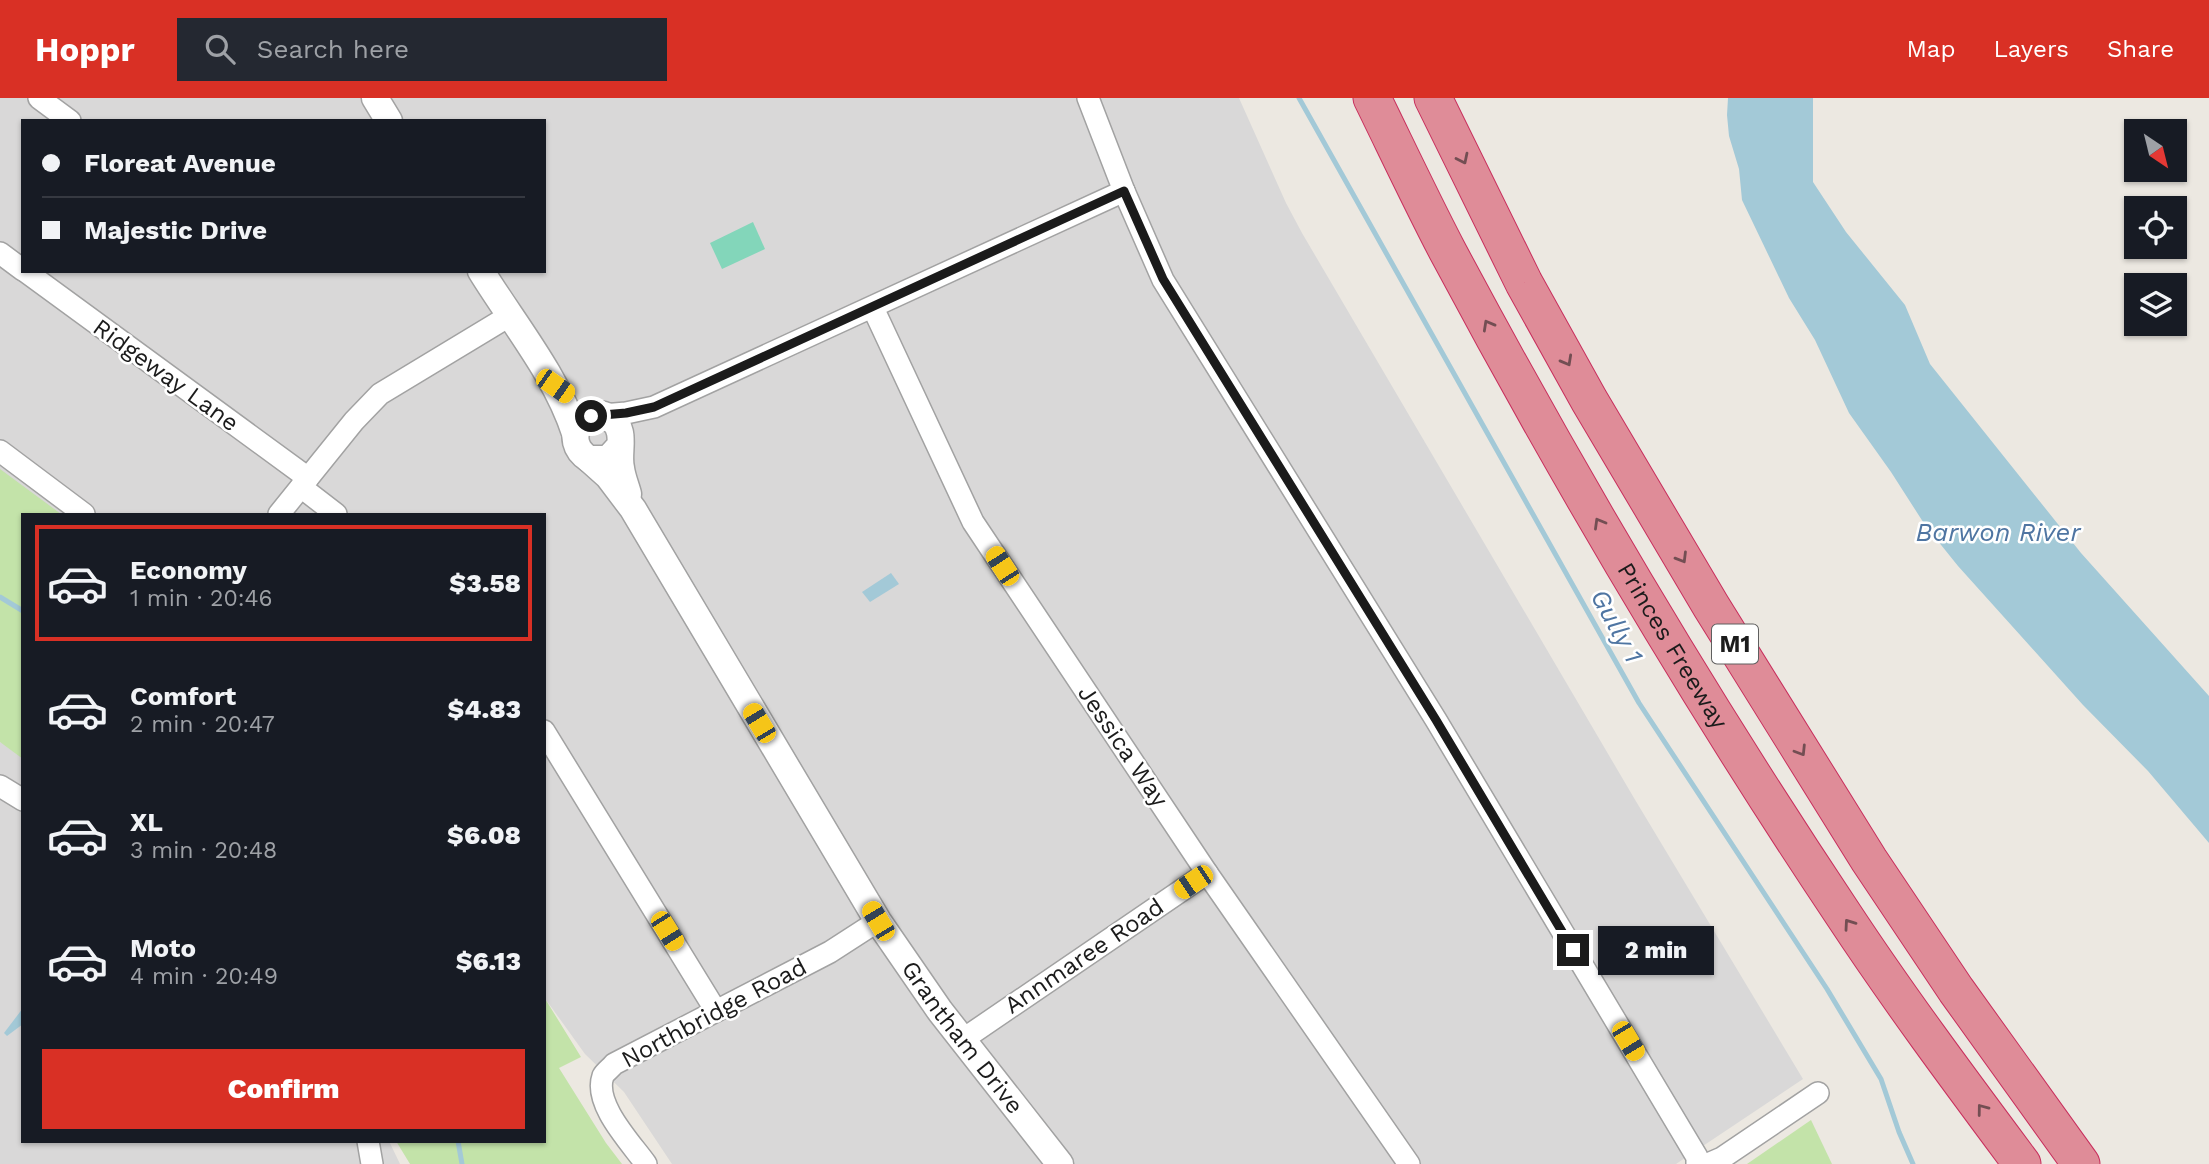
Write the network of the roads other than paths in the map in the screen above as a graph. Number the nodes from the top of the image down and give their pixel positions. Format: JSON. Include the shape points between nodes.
{"nodes":[{"id":1,"x":39,"y":98,"type":"edge"},
{"id":2,"x":375,"y":98,"type":"edge"},
{"id":3,"x":1088,"y":98,"type":"edge"},
{"id":4,"x":1372,"y":98,"type":"edge"},
{"id":5,"x":1433,"y":98,"type":"edge"},
{"id":6,"x":67,"y":119,"type":"edge"},
{"id":7,"x":388,"y":119,"type":"edge"},
{"id":8,"x":1124,"y":191,"type":"junction"},
{"id":9,"x":0,"y":253,"type":"edge"},
{"id":10,"x":21,"y":269,"type":"edge"},
{"id":11,"x":27,"y":273,"type":"edge"},
{"id":12,"x":482,"y":273,"type":"edge"},
{"id":13,"x":873,"y":308,"type":"junction"},
{"id":14,"x":509,"y":316,"type":"junction"},
{"id":15,"x":555,"y":386,"type":"junction"},
{"id":16,"x":654,"y":407,"type":"junction"},
{"id":17,"x":600,"y":415,"type":"junction"},
{"id":18,"x":575,"y":433,"type":"junction"},
{"id":19,"x":620,"y":445,"type":"junction"},
{"id":20,"x":0,"y":451,"type":"edge"},
{"id":21,"x":589,"y":459,"type":"junction"},
{"id":22,"x":305,"y":482,"type":"junction"},
{"id":23,"x":633,"y":509,"type":"junction"},
{"id":24,"x":83,"y":513,"type":"edge"},
{"id":25,"x":280,"y":513,"type":"edge"},
{"id":26,"x":336,"y":513,"type":"edge"},
{"id":27,"x":546,"y":734,"type":"edge"},
{"id":28,"x":0,"y":786,"type":"edge"},
{"id":29,"x":21,"y":799,"type":"edge"},
{"id":30,"x":1207,"y":873,"type":"junction"},
{"id":31,"x":878,"y":921,"type":"junction"},
{"id":32,"x":716,"y":1011,"type":"junction"},
{"id":33,"x":962,"y":1040,"type":"junction"},
{"id":34,"x":1818,"y":1093,"type":"dead end"},
{"id":35,"x":368,"y":1143,"type":"edge"},
{"id":36,"x":372,"y":1164,"type":"edge"},
{"id":37,"x":646,"y":1164,"type":"edge"},
{"id":38,"x":1060,"y":1164,"type":"edge"},
{"id":39,"x":1409,"y":1164,"type":"edge"},
{"id":40,"x":1697,"y":1164,"type":"edge"},
{"id":41,"x":1708,"y":1164,"type":"edge"},
{"id":42,"x":2022,"y":1164,"type":"edge"},
{"id":43,"x":2081,"y":1164,"type":"edge"}],
"edges":[{"from":1,"to":6,"type":"street"},
{"from":2,"to":7,"type":"street"},
{"from":3,"to":8,"type":"street"},
{"from":42,"to":4,"type":"highway","name":"Princes Freeway","number":"M1","one_way":true,"via":[[1843,914],[1628,573],[1452,260]]},
{"from":5,"to":43,"type":"highway","number":"M1","one_way":true,"via":[[1524,283],[1711,606],[1882,880]]},
{"from":8,"to":13,"type":"street"},
{"from":8,"to":40,"type":"street","via":[[1163,279],[1436,720],[1697,1157]]},
{"from":9,"to":10,"type":"street","name":"Ridgeway Lane"},
{"from":11,"to":22,"type":"street","name":"Ridgeway Lane"},
{"from":12,"to":14,"type":"street","name":"Grantham Drive"},
{"from":13,"to":16,"type":"street"},
{"from":13,"to":30,"type":"street","name":"Jessica Way","via":[[973,522]]},
{"from":14,"to":15,"type":"street","name":"Grantham Drive"},
{"from":14,"to":22,"type":"street","via":[[380,394]]},
{"from":15,"to":17,"type":"street","name":"Grantham Drive"},
{"from":15,"to":18,"type":"street","name":"Grantham Drive"},
{"from":16,"to":17,"type":"street"},
{"from":16,"to":19,"type":"street"},
{"from":17,"to":18,"type":"street","via":[[583,420]]},
{"from":17,"to":19,"type":"street","name":"Grantham Drive","via":[[616,423]]},
{"from":18,"to":21,"type":"street","name":"Grantham Drive","via":[[577,448]]},
{"from":19,"to":21,"type":"street","via":[[608,459]]},
{"from":19,"to":23,"type":"street","name":"Grantham Drive","via":[[621,468]]},
{"from":20,"to":24,"type":"street"},
{"from":21,"to":23,"type":"street","name":"Grantham Drive"},
{"from":22,"to":25,"type":"street"},
{"from":22,"to":26,"type":"street","name":"Ridgeway Lane"},
{"from":23,"to":31,"type":"street","name":"Grantham Drive"},
{"from":27,"to":32,"type":"street"},
{"from":28,"to":29,"type":"street"},
{"from":30,"to":33,"type":"street","name":"Annmaree Road"},
{"from":30,"to":39,"type":"street","name":"Jessica Way"},
{"from":31,"to":32,"type":"street","name":"Northbridge Road","via":[[830,952]]},
{"from":31,"to":33,"type":"street","name":"Grantham Drive"},
{"from":32,"to":37,"type":"street","name":"Northbridge Road","via":[[614,1064],[603,1075],[602,1094],[609,1112]]},
{"from":33,"to":38,"type":"street","name":"Grantham Drive"},
{"from":34,"to":41,"type":"street"},
{"from":35,"to":36,"type":"street"}]}
